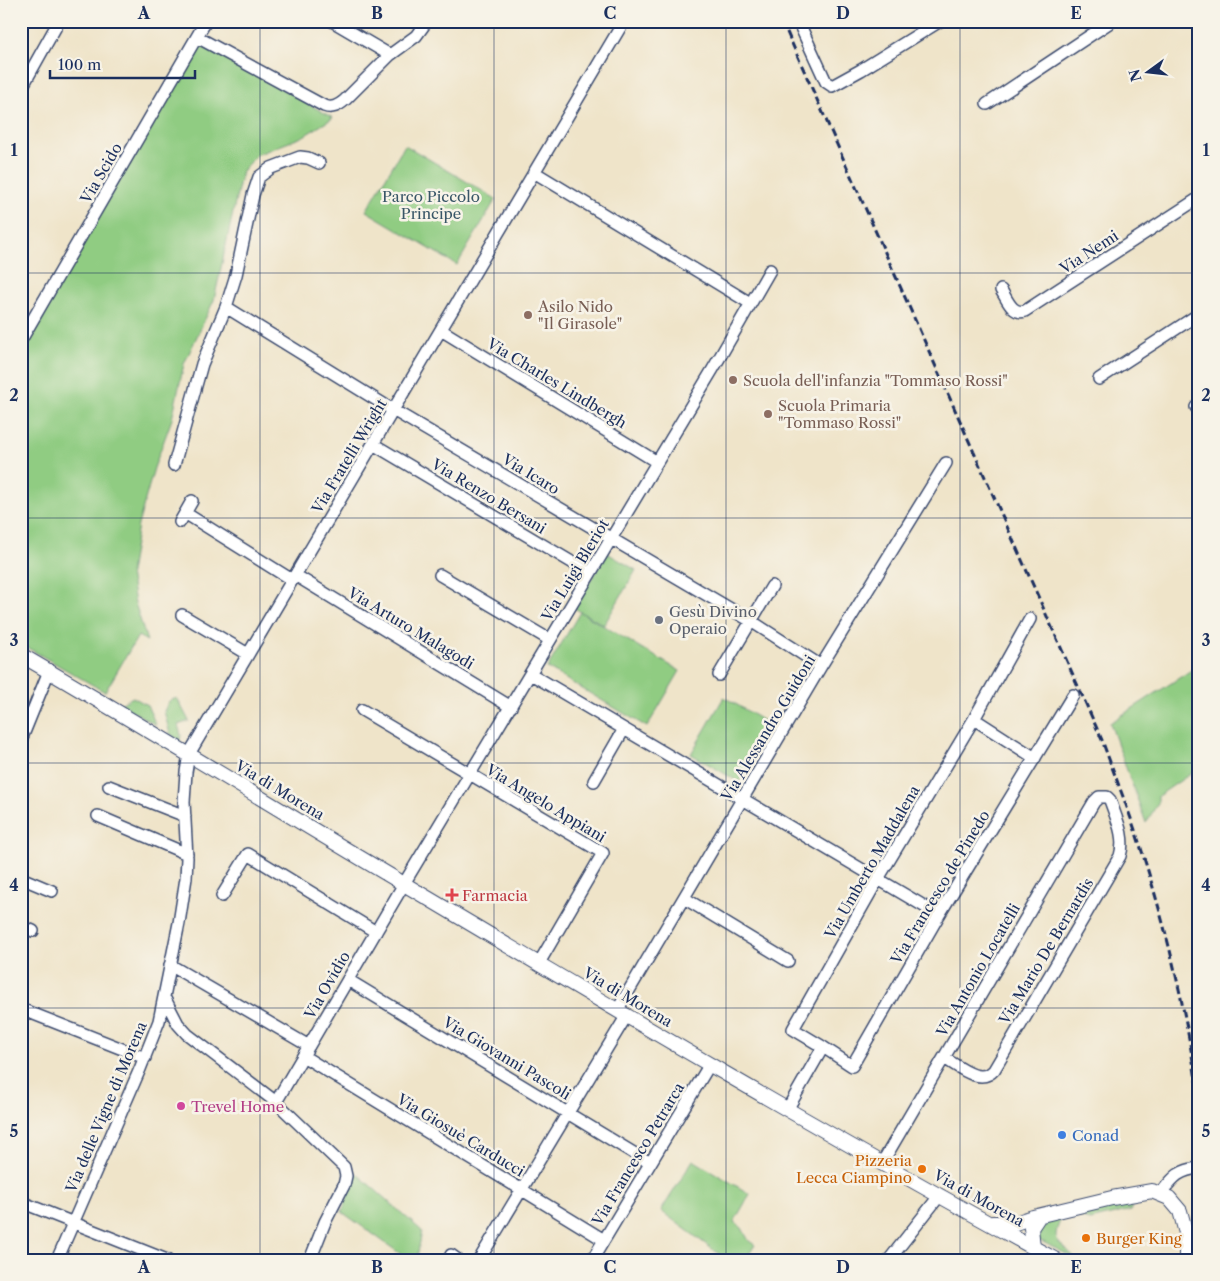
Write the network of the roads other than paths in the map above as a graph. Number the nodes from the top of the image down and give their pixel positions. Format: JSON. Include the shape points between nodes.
{"nodes":[{"id":1,"x":59,"y":21,"type":"edge"},
{"id":2,"x":206,"y":21,"type":"edge"},
{"id":3,"x":332,"y":21,"type":"edge"},
{"id":4,"x":427,"y":21,"type":"edge"},
{"id":5,"x":624,"y":21,"type":"edge"},
{"id":6,"x":798,"y":21,"type":"edge"},
{"id":7,"x":940,"y":21,"type":"edge"},
{"id":8,"x":1112,"y":21,"type":"edge"},
{"id":9,"x":352,"y":26,"type":"edge"},
{"id":10,"x":197,"y":38,"type":"junction"},
{"id":11,"x":393,"y":53,"type":"junction"},
{"id":12,"x":21,"y":89,"type":"edge"},
{"id":13,"x":987,"y":104,"type":"dead end"},
{"id":14,"x":319,"y":163,"type":"dead end"},
{"id":15,"x":534,"y":172,"type":"junction"},
{"id":16,"x":1199,"y":198,"type":"edge"},
{"id":17,"x":770,"y":270,"type":"dead end"},
{"id":18,"x":1001,"y":290,"type":"dead end"},
{"id":19,"x":750,"y":303,"type":"junction"},
{"id":20,"x":226,"y":307,"type":"junction"},
{"id":21,"x":1199,"y":314,"type":"edge"},
{"id":22,"x":441,"y":330,"type":"junction"},
{"id":23,"x":21,"y":340,"type":"edge"},
{"id":24,"x":1099,"y":379,"type":"dead end"},
{"id":25,"x":393,"y":410,"type":"junction"},
{"id":26,"x":373,"y":444,"type":"junction"},
{"id":27,"x":656,"y":462,"type":"junction"},
{"id":28,"x":946,"y":462,"type":"dead end"},
{"id":29,"x":174,"y":465,"type":"dead end"},
{"id":30,"x":192,"y":501,"type":"dead end"},
{"id":31,"x":612,"y":539,"type":"junction"},
{"id":32,"x":590,"y":574,"type":"junction"},
{"id":33,"x":440,"y":575,"type":"dead end"},
{"id":34,"x":294,"y":577,"type":"junction"},
{"id":35,"x":772,"y":586,"type":"dead end"},
{"id":36,"x":182,"y":615,"type":"dead end"},
{"id":37,"x":1030,"y":619,"type":"dead end"},
{"id":38,"x":751,"y":621,"type":"junction"},
{"id":39,"x":550,"y":640,"type":"junction"},
{"id":40,"x":248,"y":654,"type":"junction"},
{"id":41,"x":21,"y":655,"type":"edge"},
{"id":42,"x":821,"y":666,"type":"junction"},
{"id":43,"x":49,"y":671,"type":"junction"},
{"id":44,"x":531,"y":674,"type":"junction"},
{"id":45,"x":719,"y":675,"type":"dead end"},
{"id":46,"x":1073,"y":695,"type":"dead end"},
{"id":47,"x":511,"y":707,"type":"junction"},
{"id":48,"x":362,"y":710,"type":"dead end"},
{"id":49,"x":974,"y":719,"type":"junction"},
{"id":50,"x":624,"y":729,"type":"junction"},
{"id":51,"x":21,"y":740,"type":"edge"},
{"id":52,"x":189,"y":754,"type":"junction"},
{"id":53,"x":1035,"y":758,"type":"junction"},
{"id":54,"x":470,"y":775,"type":"junction"},
{"id":55,"x":594,"y":782,"type":"dead end"},
{"id":56,"x":109,"y":786,"type":"dead end"},
{"id":57,"x":1104,"y":796,"type":"joint"},
{"id":58,"x":743,"y":799,"type":"junction"},
{"id":59,"x":98,"y":816,"type":"dead end"},
{"id":60,"x":185,"y":816,"type":"junction"},
{"id":61,"x":187,"y":854,"type":"junction"},
{"id":62,"x":21,"y":878,"type":"edge"},
{"id":63,"x":878,"y":879,"type":"junction"},
{"id":64,"x":404,"y":884,"type":"junction"},
{"id":65,"x":52,"y":891,"type":"dead end"},
{"id":66,"x":222,"y":896,"type":"dead end"},
{"id":67,"x":684,"y":898,"type":"junction"},
{"id":68,"x":939,"y":915,"type":"junction"},
{"id":69,"x":21,"y":926,"type":"edge"},
{"id":70,"x":33,"y":931,"type":"dead end"},
{"id":71,"x":376,"y":932,"type":"junction"},
{"id":72,"x":788,"y":961,"type":"dead end"},
{"id":73,"x":539,"y":963,"type":"junction"},
{"id":74,"x":170,"y":965,"type":"junction"},
{"id":75,"x":348,"y":980,"type":"junction"},
{"id":76,"x":164,"y":997,"type":"junction"},
{"id":77,"x":21,"y":1009,"type":"edge"},
{"id":78,"x":622,"y":1012,"type":"junction"},
{"id":79,"x":309,"y":1046,"type":"junction"},
{"id":80,"x":823,"y":1047,"type":"junction"},
{"id":81,"x":303,"y":1056,"type":"junction"},
{"id":82,"x":145,"y":1058,"type":"junction"},
{"id":83,"x":944,"y":1058,"type":"junction"},
{"id":84,"x":710,"y":1064,"type":"junction"},
{"id":85,"x":276,"y":1102,"type":"junction"},
{"id":86,"x":788,"y":1108,"type":"junction"},
{"id":87,"x":568,"y":1113,"type":"junction"},
{"id":88,"x":650,"y":1163,"type":"junction"},
{"id":89,"x":882,"y":1163,"type":"junction"},
{"id":90,"x":1196,"y":1168,"type":"edge"},
{"id":91,"x":522,"y":1189,"type":"junction"},
{"id":92,"x":1161,"y":1194,"type":"junction"},
{"id":93,"x":940,"y":1195,"type":"junction"},
{"id":94,"x":21,"y":1202,"type":"edge"},
{"id":95,"x":1038,"y":1216,"type":"junction"},
{"id":96,"x":74,"y":1222,"type":"junction"},
{"id":97,"x":990,"y":1223,"type":"junction"},
{"id":98,"x":604,"y":1240,"type":"junction"},
{"id":99,"x":1038,"y":1253,"type":"edge"},
{"id":100,"x":58,"y":1260,"type":"edge"},
{"id":101,"x":167,"y":1260,"type":"edge"},
{"id":102,"x":310,"y":1260,"type":"edge"},
{"id":103,"x":448,"y":1260,"type":"edge"},
{"id":104,"x":458,"y":1260,"type":"edge"},
{"id":105,"x":479,"y":1260,"type":"edge"},
{"id":106,"x":592,"y":1260,"type":"edge"},
{"id":107,"x":889,"y":1260,"type":"edge"},
{"id":108,"x":1056,"y":1260,"type":"edge"},
{"id":109,"x":1186,"y":1260,"type":"edge"}],
"edges":[{"from":1,"to":12,"type":"street"},
{"from":2,"to":10,"type":"street","name":"Via Scido"},
{"from":3,"to":9,"type":"street"},
{"from":4,"to":11,"type":"street","via":[[410,41]]},
{"from":5,"to":15,"type":"street","name":"Via Fratelli Wright"},
{"from":6,"to":7,"type":"street","via":[[826,82],[832,86]]},
{"from":8,"to":13,"type":"street"},
{"from":9,"to":11,"type":"street"},
{"from":10,"to":11,"type":"street","via":[[328,107],[345,100]]},
{"from":10,"to":23,"type":"street","name":"Via Scido"},
{"from":14,"to":20,"type":"street","via":[[300,157],[266,170],[259,177]]},
{"from":15,"to":19,"type":"street"},
{"from":15,"to":22,"type":"street","name":"Via Fratelli Wright"},
{"from":16,"to":18,"type":"street","name":"Via Nemi","via":[[1025,311],[1013,309]]},
{"from":17,"to":19,"type":"street","name":"Via Luigi Bleriot"},
{"from":19,"to":27,"type":"street","name":"Via Luigi Bleriot"},
{"from":20,"to":25,"type":"street","name":"Via Icaro"},
{"from":20,"to":29,"type":"street","via":[[202,364]]},
{"from":21,"to":24,"type":"street"},
{"from":22,"to":25,"type":"street","name":"Via Fratelli Wright"},
{"from":22,"to":27,"type":"street","name":"Via Charles Lindbergh"},
{"from":25,"to":26,"type":"street","name":"Via Fratelli Wright"},
{"from":25,"to":31,"type":"street","name":"Via Icaro"},
{"from":26,"to":32,"type":"street","name":"Via Renzo Bersani"},
{"from":26,"to":34,"type":"street","name":"Via Fratelli Wright"},
{"from":27,"to":31,"type":"street","name":"Via Luigi Bleriot"},
{"from":28,"to":42,"type":"street","name":"Via Alessandro Guidoni"},
{"from":30,"to":34,"type":"street","name":"Via Arturo Malagodi","via":[[182,518]]},
{"from":31,"to":32,"type":"street","name":"Via Luigi Bleriot"},
{"from":31,"to":38,"type":"street","name":"Via Icaro"},
{"from":32,"to":39,"type":"street","name":"Via Luigi Bleriot"},
{"from":33,"to":39,"type":"street"},
{"from":34,"to":40,"type":"street","name":"Via Fratelli Wright"},
{"from":34,"to":47,"type":"street","name":"Via Arturo Malagodi"},
{"from":35,"to":38,"type":"street"},
{"from":36,"to":40,"type":"street"},
{"from":37,"to":49,"type":"street","name":"Via Umberto Maddalena"},
{"from":38,"to":42,"type":"street","name":"Via Icaro"},
{"from":38,"to":45,"type":"street"},
{"from":39,"to":44,"type":"street","name":"Via Luigi Bleriot"},
{"from":40,"to":52,"type":"street","name":"Via Fratelli Wright"},
{"from":41,"to":43,"type":"street","name":"Via di Morena"},
{"from":42,"to":58,"type":"street","name":"Via Alessandro Guidoni"},
{"from":43,"to":51,"type":"street"},
{"from":43,"to":52,"type":"street","name":"Via di Morena"},
{"from":44,"to":47,"type":"street","name":"Via Luigi Bleriot"},
{"from":44,"to":50,"type":"street"},
{"from":46,"to":53,"type":"street","name":"Via Francesco de Pinedo"},
{"from":47,"to":54,"type":"street","name":"Via Luigi Bleriot"},
{"from":48,"to":54,"type":"street"},
{"from":49,"to":53,"type":"street"},
{"from":49,"to":63,"type":"street","name":"Via Umberto Maddalena"},
{"from":50,"to":55,"type":"street"},
{"from":50,"to":58,"type":"street"},
{"from":52,"to":60,"type":"street","name":"Via delle Vigne di Morena"},
{"from":52,"to":64,"type":"street","name":"Via di Morena"},
{"from":53,"to":68,"type":"street","name":"Via Francesco de Pinedo"},
{"from":54,"to":64,"type":"street","name":"Via Luigi Bleriot"},
{"from":54,"to":73,"type":"street","name":"Via Angelo Appiani","via":[[603,853]]},
{"from":56,"to":60,"type":"street"},
{"from":57,"to":83,"type":"street","name":"Via Antonio Locatelli","via":[[1094,802]]},
{"from":57,"to":83,"type":"street","name":"Via Mario De Bernardis","via":[[1110,800],[1121,833],[1120,856],[994,1070],[988,1075],[977,1076]]},
{"from":58,"to":63,"type":"street"},
{"from":58,"to":67,"type":"street","name":"Via Alessandro Guidoni"},
{"from":59,"to":61,"type":"street"},
{"from":60,"to":61,"type":"street","name":"Via delle Vigne di Morena"},
{"from":61,"to":74,"type":"street","name":"Via delle Vigne di Morena","via":[[186,878]]},
{"from":62,"to":65,"type":"street"},
{"from":63,"to":68,"type":"street"},
{"from":63,"to":80,"type":"street","name":"Via Umberto Maddalena","via":[[793,1029]]},
{"from":64,"to":71,"type":"street","name":"Via Ovidio"},
{"from":64,"to":73,"type":"street","name":"Via di Morena"},
{"from":66,"to":71,"type":"street","via":[[248,854]]},
{"from":67,"to":72,"type":"street"},
{"from":67,"to":78,"type":"street","name":"Via Alessandro Guidoni"},
{"from":68,"to":80,"type":"street","name":"Via Francesco de Pinedo","via":[[852,1066]]},
{"from":69,"to":70,"type":"street"},
{"from":71,"to":75,"type":"street","name":"Via Ovidio"},
{"from":73,"to":78,"type":"street","name":"Via di Morena"},
{"from":74,"to":76,"type":"street","name":"Via delle Vigne di Morena"},
{"from":74,"to":79,"type":"street"},
{"from":75,"to":79,"type":"street","name":"Via Ovidio"},
{"from":75,"to":87,"type":"street","name":"Via Giovanni Pascoli"},
{"from":76,"to":82,"type":"street","name":"Via delle Vigne di Morena"},
{"from":76,"to":85,"type":"street","via":[[178,1024],[191,1038]]},
{"from":77,"to":82,"type":"street"},
{"from":78,"to":84,"type":"street","name":"Via di Morena"},
{"from":78,"to":87,"type":"street","name":"Via Alessandro Guidoni"},
{"from":79,"to":81,"type":"street","name":"Via Ovidio"},
{"from":80,"to":86,"type":"street"},
{"from":81,"to":85,"type":"street","name":"Via Ovidio"},
{"from":81,"to":91,"type":"street","name":"Via Giosuè Carducci"},
{"from":82,"to":96,"type":"street","name":"Via delle Vigne di Morena"},
{"from":83,"to":89,"type":"street","name":"Via Antonio Locatelli"},
{"from":84,"to":86,"type":"street","name":"Via di Morena"},
{"from":84,"to":88,"type":"street","name":"Via Francesco Petrarca"},
{"from":85,"to":102,"type":"street","via":[[341,1164],[346,1173],[344,1185]]},
{"from":86,"to":89,"type":"street","name":"Via di Morena"},
{"from":87,"to":88,"type":"street","name":"Via Giovanni Pascoli"},
{"from":87,"to":91,"type":"street","name":"Via Alessandro Guidoni"},
{"from":88,"to":98,"type":"street","name":"Via Francesco Petrarca"},
{"from":89,"to":93,"type":"street","name":"Via di Morena"},
{"from":90,"to":92,"type":"street","via":[[1176,1175]]},
{"from":91,"to":98,"type":"street","name":"Via Giosuè Carducci"},
{"from":91,"to":105,"type":"street","name":"Via Alessandro Guidoni"},
{"from":92,"to":95,"type":"street","via":[[1138,1192]]},
{"from":92,"to":109,"type":"street","via":[[1174,1202],[1180,1212],[1186,1231]]},
{"from":93,"to":97,"type":"street","name":"Via di Morena"},
{"from":93,"to":107,"type":"street"},
{"from":94,"to":96,"type":"street"},
{"from":95,"to":97,"type":"street","via":[[1011,1223]]},
{"from":95,"to":99,"type":"street","via":[[1031,1228]]},
{"from":96,"to":100,"type":"street","name":"Via delle Vigne di Morena"},
{"from":96,"to":101,"type":"street"},
{"from":97,"to":99,"type":"street","name":"Via di Morena"},
{"from":98,"to":106,"type":"street","name":"Via Francesco Petrarca"},
{"from":99,"to":108,"type":"street","name":"Via di Morena"},
{"from":103,"to":104,"type":"street","via":[[451,1256]]}]}
